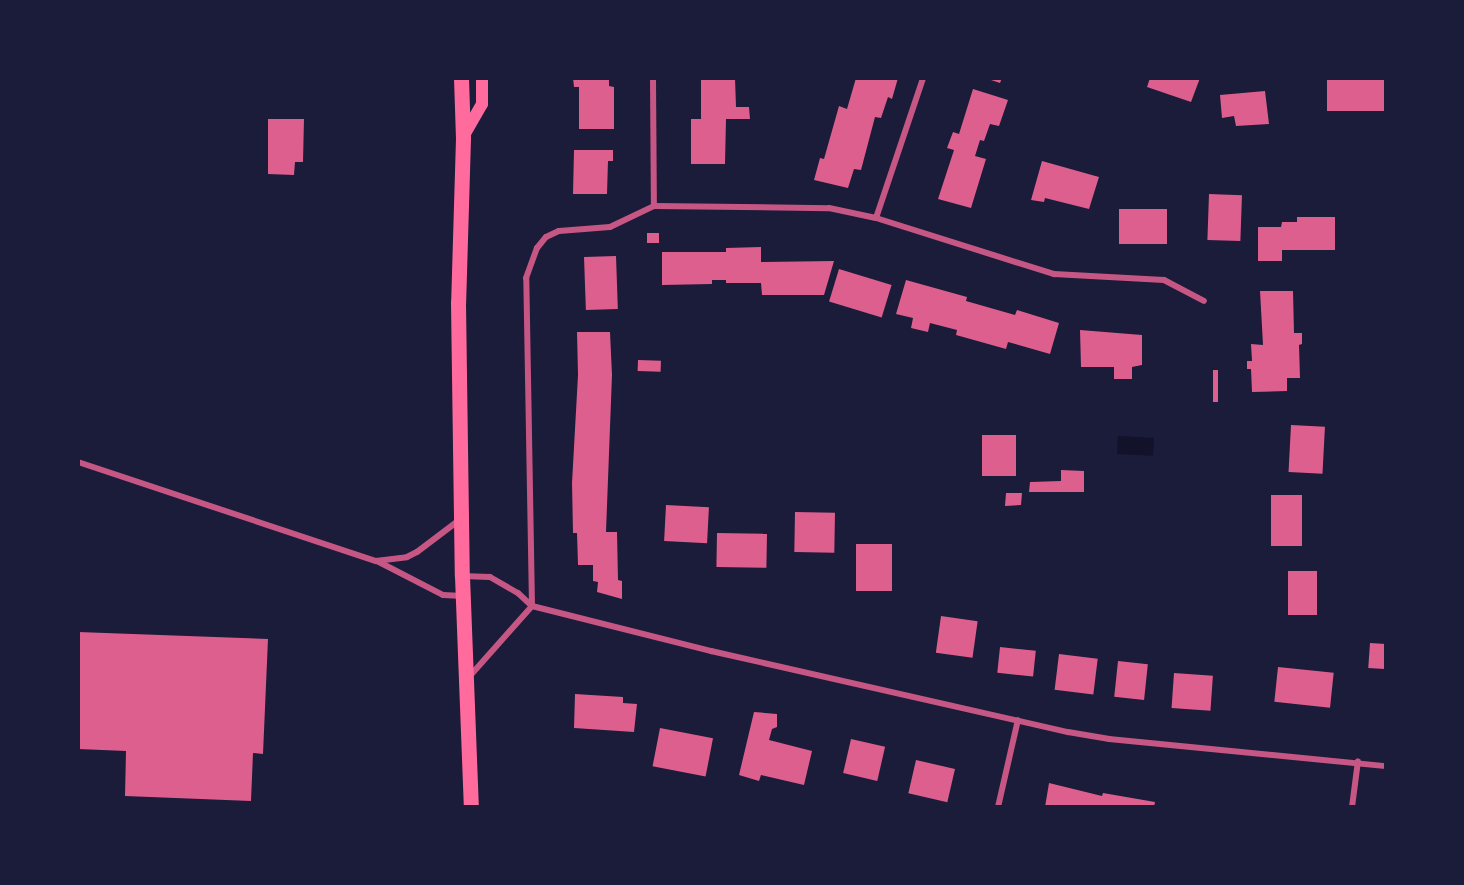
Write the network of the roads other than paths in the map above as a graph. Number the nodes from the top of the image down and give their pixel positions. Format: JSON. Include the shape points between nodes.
{"nodes":[{"id":1,"x":461,"y":78,"type":"edge"},
{"id":2,"x":482,"y":78,"type":"edge"},
{"id":3,"x":653,"y":78,"type":"edge"},
{"id":4,"x":923,"y":78,"type":"edge"},
{"id":5,"x":463,"y":138,"type":"junction"},
{"id":6,"x":654,"y":207,"type":"junction"},
{"id":7,"x":876,"y":218,"type":"junction"},
{"id":8,"x":1204,"y":300,"type":"dead end"},
{"id":9,"x":78,"y":462,"type":"edge"},
{"id":10,"x":461,"y":519,"type":"junction"},
{"id":11,"x":376,"y":561,"type":"junction"},
{"id":12,"x":462,"y":576,"type":"junction"},
{"id":13,"x":464,"y":596,"type":"junction"},
{"id":14,"x":532,"y":606,"type":"junction"},
{"id":15,"x":465,"y":681,"type":"junction"},
{"id":16,"x":1018,"y":720,"type":"junction"},
{"id":17,"x":1358,"y":761,"type":"junction"},
{"id":18,"x":1386,"y":766,"type":"edge"},
{"id":19,"x":471,"y":807,"type":"edge"},
{"id":20,"x":998,"y":807,"type":"edge"},
{"id":21,"x":1352,"y":807,"type":"edge"}],
"edges":[{"from":1,"to":5,"type":"main road"},
{"from":2,"to":5,"type":"main road","via":[[482,104]]},
{"from":3,"to":6,"type":"street"},
{"from":4,"to":7,"type":"street"},
{"from":5,"to":10,"type":"main road","via":[[458,303]]},
{"from":6,"to":7,"type":"street","via":[[829,208]]},
{"from":6,"to":14,"type":"street","via":[[610,227],[559,231],[546,237],[531,260],[526,278]]},
{"from":7,"to":8,"type":"street","via":[[1053,274],[1164,280]]},
{"from":9,"to":11,"type":"street"},
{"from":10,"to":11,"type":"street","via":[[407,557]]},
{"from":10,"to":12,"type":"main road"},
{"from":11,"to":13,"type":"street","via":[[443,595]]},
{"from":12,"to":13,"type":"main road"},
{"from":12,"to":14,"type":"street","via":[[490,577]]},
{"from":13,"to":15,"type":"main road"},
{"from":14,"to":15,"type":"street"},
{"from":14,"to":16,"type":"street"},
{"from":15,"to":19,"type":"main road"},
{"from":16,"to":17,"type":"street","via":[[1109,739]]},
{"from":16,"to":20,"type":"street"},
{"from":17,"to":18,"type":"street"},
{"from":17,"to":21,"type":"street"}]}
